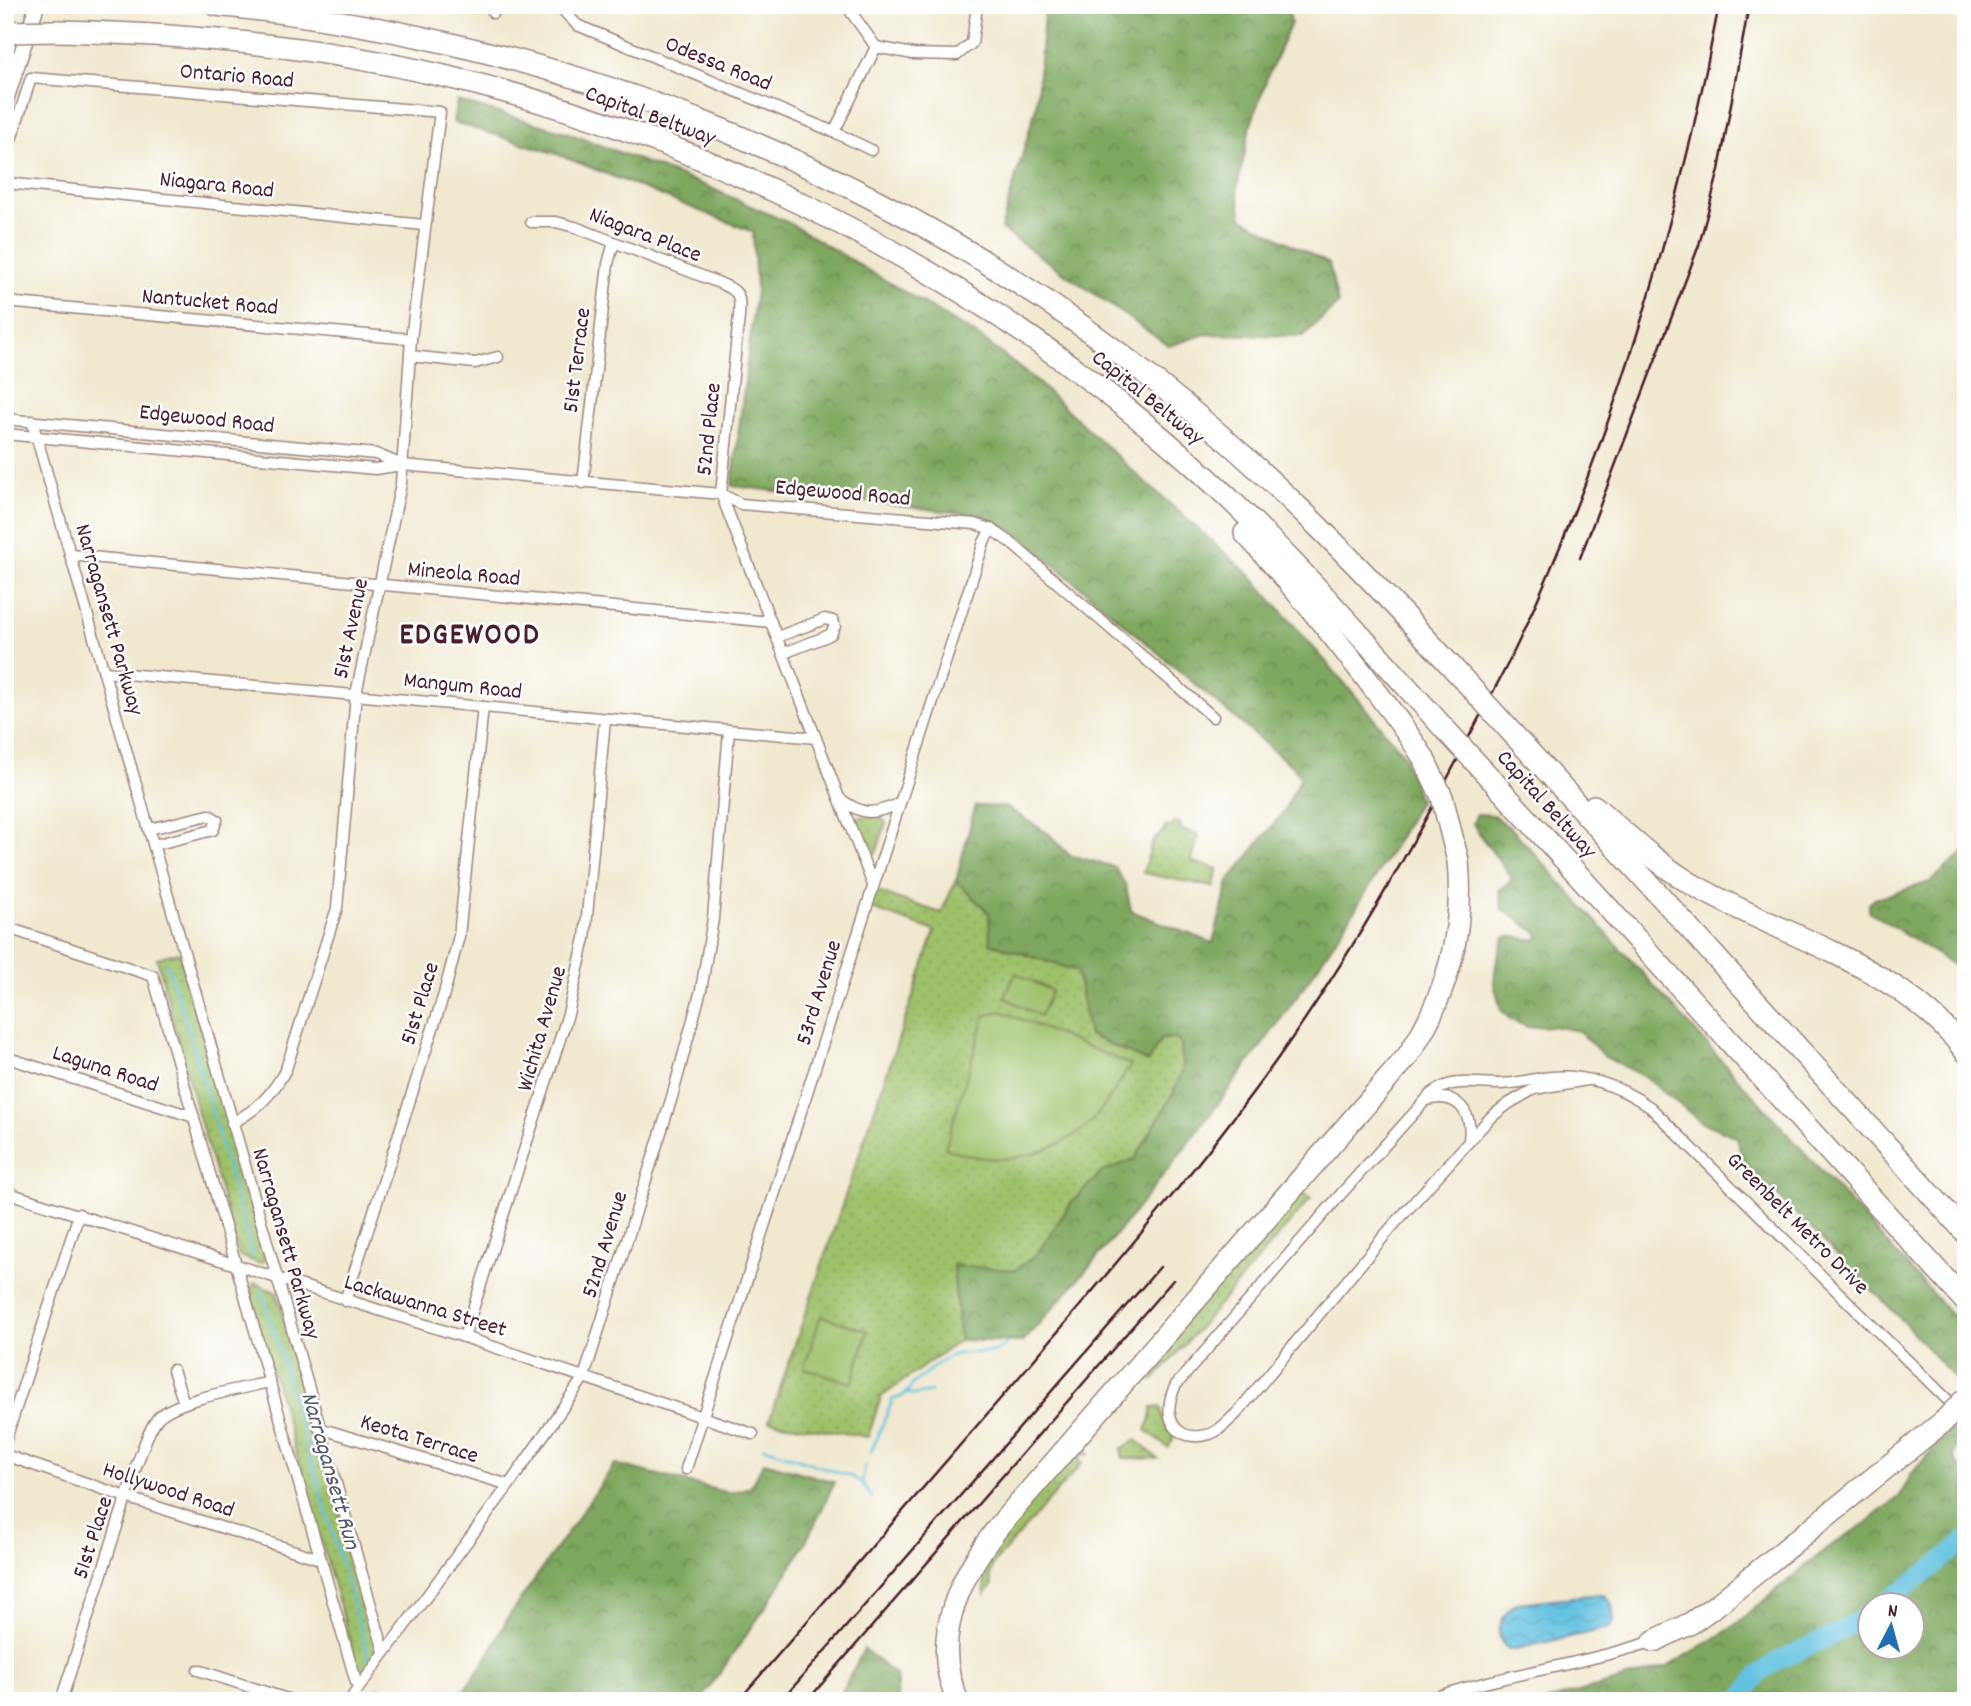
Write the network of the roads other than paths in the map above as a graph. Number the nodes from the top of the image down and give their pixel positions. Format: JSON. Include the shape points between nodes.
{"nodes":[{"id":1,"x":37,"y":5,"type":"edge"},
{"id":2,"x":216,"y":5,"type":"edge"},
{"id":3,"x":558,"y":5,"type":"edge"},
{"id":4,"x":846,"y":5,"type":"edge"},
{"id":5,"x":977,"y":5,"type":"edge"},
{"id":6,"x":5,"y":32,"type":"edge"},
{"id":7,"x":876,"y":47,"type":"junction"},
{"id":8,"x":5,"y":103,"type":"edge"},
{"id":9,"x":440,"y":112,"type":"joint"},
{"id":10,"x":834,"y":132,"type":"junction"},
{"id":11,"x":871,"y":150,"type":"dead end"},
{"id":12,"x":5,"y":158,"type":"edge"},
{"id":13,"x":5,"y":183,"type":"edge"},
{"id":14,"x":531,"y":222,"type":"dead end"},
{"id":15,"x":424,"y":225,"type":"junction"},
{"id":16,"x":614,"y":242,"type":"junction"},
{"id":17,"x":740,"y":299,"type":"joint"},
{"id":18,"x":5,"y":302,"type":"edge"},
{"id":19,"x":411,"y":339,"type":"junction"},
{"id":20,"x":411,"y":356,"type":"junction"},
{"id":21,"x":498,"y":357,"type":"dead end"},
{"id":22,"x":1113,"y":400,"type":"junction"},
{"id":23,"x":5,"y":419,"type":"edge"},
{"id":24,"x":32,"y":421,"type":"junction"},
{"id":25,"x":5,"y":435,"type":"edge"},
{"id":26,"x":37,"y":437,"type":"junction"},
{"id":27,"x":402,"y":466,"type":"junction"},
{"id":28,"x":583,"y":483,"type":"junction"},
{"id":29,"x":721,"y":494,"type":"junction"},
{"id":30,"x":991,"y":529,"type":"junction"},
{"id":31,"x":70,"y":555,"type":"junction"},
{"id":32,"x":380,"y":585,"type":"junction"},
{"id":33,"x":771,"y":622,"type":"junction"},
{"id":34,"x":777,"y":637,"type":"junction"},
{"id":35,"x":784,"y":653,"type":"junction"},
{"id":36,"x":105,"y":672,"type":"junction"},
{"id":37,"x":356,"y":694,"type":"junction"},
{"id":38,"x":483,"y":707,"type":"junction"},
{"id":39,"x":1213,"y":717,"type":"dead end"},
{"id":40,"x":605,"y":719,"type":"junction"},
{"id":41,"x":729,"y":731,"type":"junction"},
{"id":42,"x":1514,"y":735,"type":"junction"},
{"id":43,"x":816,"y":738,"type":"junction"},
{"id":44,"x":838,"y":797,"type":"junction"},
{"id":45,"x":899,"y":804,"type":"junction"},
{"id":46,"x":149,"y":829,"type":"junction"},
{"id":47,"x":154,"y":845,"type":"junction"},
{"id":48,"x":873,"y":886,"type":"junction"},
{"id":49,"x":5,"y":927,"type":"edge"},
{"id":50,"x":1966,"y":1052,"type":"edge"},
{"id":51,"x":5,"y":1057,"type":"edge"},
{"id":52,"x":1587,"y":1080,"type":"junction"},
{"id":53,"x":1425,"y":1101,"type":"junction"},
{"id":54,"x":194,"y":1117,"type":"junction"},
{"id":55,"x":232,"y":1123,"type":"junction"},
{"id":56,"x":1469,"y":1141,"type":"junction"},
{"id":57,"x":5,"y":1192,"type":"edge"},
{"id":58,"x":79,"y":1214,"type":"junction"},
{"id":59,"x":1966,"y":1233,"type":"edge"},
{"id":60,"x":237,"y":1265,"type":"junction"},
{"id":61,"x":276,"y":1279,"type":"junction"},
{"id":62,"x":345,"y":1301,"type":"junction"},
{"id":63,"x":1966,"y":1302,"type":"edge"},
{"id":64,"x":464,"y":1337,"type":"junction"},
{"id":65,"x":173,"y":1370,"type":"dead end"},
{"id":66,"x":584,"y":1377,"type":"junction"},
{"id":67,"x":270,"y":1382,"type":"junction"},
{"id":68,"x":1966,"y":1398,"type":"edge"},
{"id":69,"x":184,"y":1404,"type":"junction"},
{"id":70,"x":702,"y":1418,"type":"junction"},
{"id":71,"x":1966,"y":1419,"type":"edge"},
{"id":72,"x":319,"y":1428,"type":"junction"},
{"id":73,"x":753,"y":1434,"type":"dead end"},
{"id":74,"x":5,"y":1441,"type":"edge"},
{"id":75,"x":5,"y":1455,"type":"edge"},
{"id":76,"x":686,"y":1469,"type":"dead end"},
{"id":77,"x":509,"y":1485,"type":"junction"},
{"id":78,"x":127,"y":1497,"type":"junction"},
{"id":79,"x":320,"y":1559,"type":"junction"},
{"id":80,"x":1654,"y":1641,"type":"joint"},
{"id":81,"x":384,"y":1651,"type":"junction"},
{"id":82,"x":198,"y":1671,"type":"dead end"},
{"id":83,"x":358,"y":1689,"type":"junction"},
{"id":84,"x":61,"y":1701,"type":"edge"},
{"id":85,"x":293,"y":1701,"type":"edge"},
{"id":86,"x":349,"y":1701,"type":"edge"},
{"id":87,"x":958,"y":1701,"type":"edge"},
{"id":88,"x":1424,"y":1701,"type":"edge"}],
"edges":[{"from":1,"to":8,"type":"street"},
{"from":2,"to":42,"type":"highway","name":"Capital Beltway","bridge":true,"via":[[378,28],[537,66],[701,121],[873,199],[1008,277],[1167,390],[1322,529]]},
{"from":3,"to":10,"type":"street","name":"Odessa Road","via":[[577,25]]},
{"from":4,"to":7,"type":"street"},
{"from":5,"to":7,"type":"street","via":[[972,43],[957,55]]},
{"from":6,"to":22,"type":"highway","name":"Capital Beltway","bridge":true,"via":[[167,36],[313,51],[441,77],[603,123],[687,153],[858,233],[989,309]]},
{"from":7,"to":10,"type":"street"},
{"from":9,"to":12,"type":"street","name":"Ontario Road","via":[[31,78]]},
{"from":9,"to":15,"type":"street","name":"51st Avenue"},
{"from":10,"to":11,"type":"street","name":"Odessa Road"},
{"from":13,"to":15,"type":"street","name":"Niagara Road"},
{"from":14,"to":16,"type":"street","name":"Niagara Place","via":[[556,222]]},
{"from":15,"to":19,"type":"street","name":"51st Avenue"},
{"from":16,"to":17,"type":"street","name":"Niagara Place","via":[[733,289]]},
{"from":16,"to":28,"type":"street","name":"51st Terrace"},
{"from":17,"to":29,"type":"street","name":"52nd Place"},
{"from":18,"to":19,"type":"street","name":"Nantucket Road"},
{"from":19,"to":20,"type":"street","name":"51st Avenue"},
{"from":20,"to":21,"type":"street","via":[[475,363]]},
{"from":20,"to":27,"type":"street","name":"51st Avenue"},
{"from":22,"to":63,"type":"highway","name":"Capital Beltway","bridge":true,"via":[[1188,461],[1292,561]]},
{"from":22,"to":87,"type":"highway","bridge":true,"via":[[1281,571],[1410,736],[1442,797],[1458,861],[1459,918],[1445,985],[1407,1057],[986,1542],[960,1587],[948,1636],[950,1681]]},
{"from":23,"to":24,"type":"street","name":"Edgewood Road"},
{"from":24,"to":26,"type":"street","name":"Narragansett Parkway"},
{"from":24,"to":27,"type":"street","name":"Edgewood Road","via":[[376,454]]},
{"from":25,"to":26,"type":"street","name":"Edgewood Road"},
{"from":26,"to":27,"type":"street","name":"Edgewood Road","via":[[375,469]]},
{"from":26,"to":31,"type":"street","name":"Narragansett Parkway"},
{"from":27,"to":28,"type":"street","name":"Edgewood Road"},
{"from":27,"to":32,"type":"street","name":"51st Avenue"},
{"from":28,"to":29,"type":"street","name":"Edgewood Road"},
{"from":29,"to":30,"type":"street","name":"Edgewood Road","via":[[741,504]]},
{"from":29,"to":33,"type":"street","name":"52nd Place"},
{"from":30,"to":39,"type":"street","name":"Edgewood Road"},
{"from":30,"to":45,"type":"street","name":"53rd Avenue"},
{"from":31,"to":32,"type":"street","name":"Mineola Road"},
{"from":31,"to":36,"type":"street","name":"Narragansett Parkway"},
{"from":32,"to":33,"type":"street","name":"Mineola Road"},
{"from":32,"to":37,"type":"street","name":"51st Avenue"},
{"from":33,"to":34,"type":"street","name":"52nd Place"},
{"from":34,"to":35,"type":"street","name":"52nd Place"},
{"from":34,"to":35,"type":"street","via":[[833,621],[831,634]]},
{"from":35,"to":43,"type":"street","name":"52nd Place"},
{"from":36,"to":37,"type":"street","name":"Mangum Road"},
{"from":36,"to":46,"type":"street","name":"Narragansett Parkway"},
{"from":37,"to":38,"type":"street","name":"Mangum Road"},
{"from":37,"to":55,"type":"street","name":"51st Avenue","via":[[337,908],[286,1069],[256,1110]]},
{"from":38,"to":40,"type":"street","name":"Mangum Road"},
{"from":38,"to":62,"type":"street","name":"51st Place","via":[[460,936]]},
{"from":40,"to":41,"type":"street","name":"Mangum Road"},
{"from":40,"to":64,"type":"street","name":"Wichita Avenue","via":[[581,963]]},
{"from":41,"to":43,"type":"street","name":"Mangum Road"},
{"from":41,"to":66,"type":"street","name":"52nd Avenue","via":[[713,919],[701,990]]},
{"from":42,"to":50,"type":"highway","via":[[1661,863],[1690,883],[1903,990],[1931,1012]]},
{"from":42,"to":59,"type":"highway","name":"Capital Beltway"},
{"from":43,"to":44,"type":"street","name":"52nd Place"},
{"from":44,"to":45,"type":"street","via":[[855,811],[877,813]]},
{"from":44,"to":48,"type":"street","name":"52nd Place"},
{"from":45,"to":48,"type":"street","name":"53rd Avenue"},
{"from":46,"to":47,"type":"street","name":"Narragansett Parkway"},
{"from":46,"to":47,"type":"street","via":[[209,815],[216,820],[213,830]]},
{"from":47,"to":55,"type":"street","name":"Narragansett Parkway"},
{"from":48,"to":70,"type":"street","name":"53rd Avenue"},
{"from":49,"to":54,"type":"street","via":[[153,976]]},
{"from":51,"to":54,"type":"street","name":"Laguna Road"},
{"from":52,"to":53,"type":"street","via":[[1557,1076],[1502,1084],[1458,1082],[1440,1088]]},
{"from":52,"to":56,"type":"street","via":[[1525,1093],[1499,1110]]},
{"from":52,"to":71,"type":"street","name":"Greenbelt Metro Drive","via":[[1623,1090],[1650,1107]]},
{"from":53,"to":56,"type":"street","via":[[1445,1098],[1458,1104],[1469,1119]]},
{"from":53,"to":56,"type":"street","via":[[1176,1385],[1168,1406],[1176,1428],[1193,1435],[1210,1434],[1236,1414]]},
{"from":54,"to":60,"type":"street"},
{"from":55,"to":61,"type":"street","name":"Narragansett Parkway"},
{"from":57,"to":58,"type":"street","name":"Lackawanna Street"},
{"from":58,"to":60,"type":"street","name":"Lackawanna Street"},
{"from":58,"to":74,"type":"street"},
{"from":60,"to":61,"type":"street","name":"Lackawanna Street"},
{"from":60,"to":67,"type":"street"},
{"from":61,"to":62,"type":"street","name":"Lackawanna Street"},
{"from":61,"to":72,"type":"street","name":"Narragansett Parkway"},
{"from":62,"to":64,"type":"street","name":"Lackawanna Street"},
{"from":64,"to":66,"type":"street","name":"Lackawanna Street"},
{"from":65,"to":69,"type":"street"},
{"from":66,"to":70,"type":"street","name":"Lackawanna Street"},
{"from":66,"to":77,"type":"street","name":"52nd Avenue"},
{"from":67,"to":69,"type":"street","name":"51st Place"},
{"from":67,"to":79,"type":"street"},
{"from":68,"to":80,"type":"highway","bridge":true,"via":[[1944,1421],[1718,1603]]},
{"from":69,"to":78,"type":"street","name":"51st Place","via":[[158,1418]]},
{"from":70,"to":73,"type":"street","name":"Lackawanna Street"},
{"from":70,"to":76,"type":"street","name":"53rd Avenue"},
{"from":72,"to":77,"type":"street","name":"Keota Terrace"},
{"from":72,"to":81,"type":"street","name":"Narragansett Parkway"},
{"from":75,"to":78,"type":"street","name":"Hollywood Road"},
{"from":77,"to":81,"type":"street","name":"52nd Avenue"},
{"from":78,"to":79,"type":"street","name":"Hollywood Road"},
{"from":78,"to":84,"type":"street","name":"51st Place"},
{"from":79,"to":83,"type":"street"},
{"from":80,"to":88,"type":"street"},
{"from":81,"to":83,"type":"street","name":"52nd Avenue"},
{"from":82,"to":85,"type":"street"},
{"from":83,"to":86,"type":"street","name":"52nd Avenue"}]}
